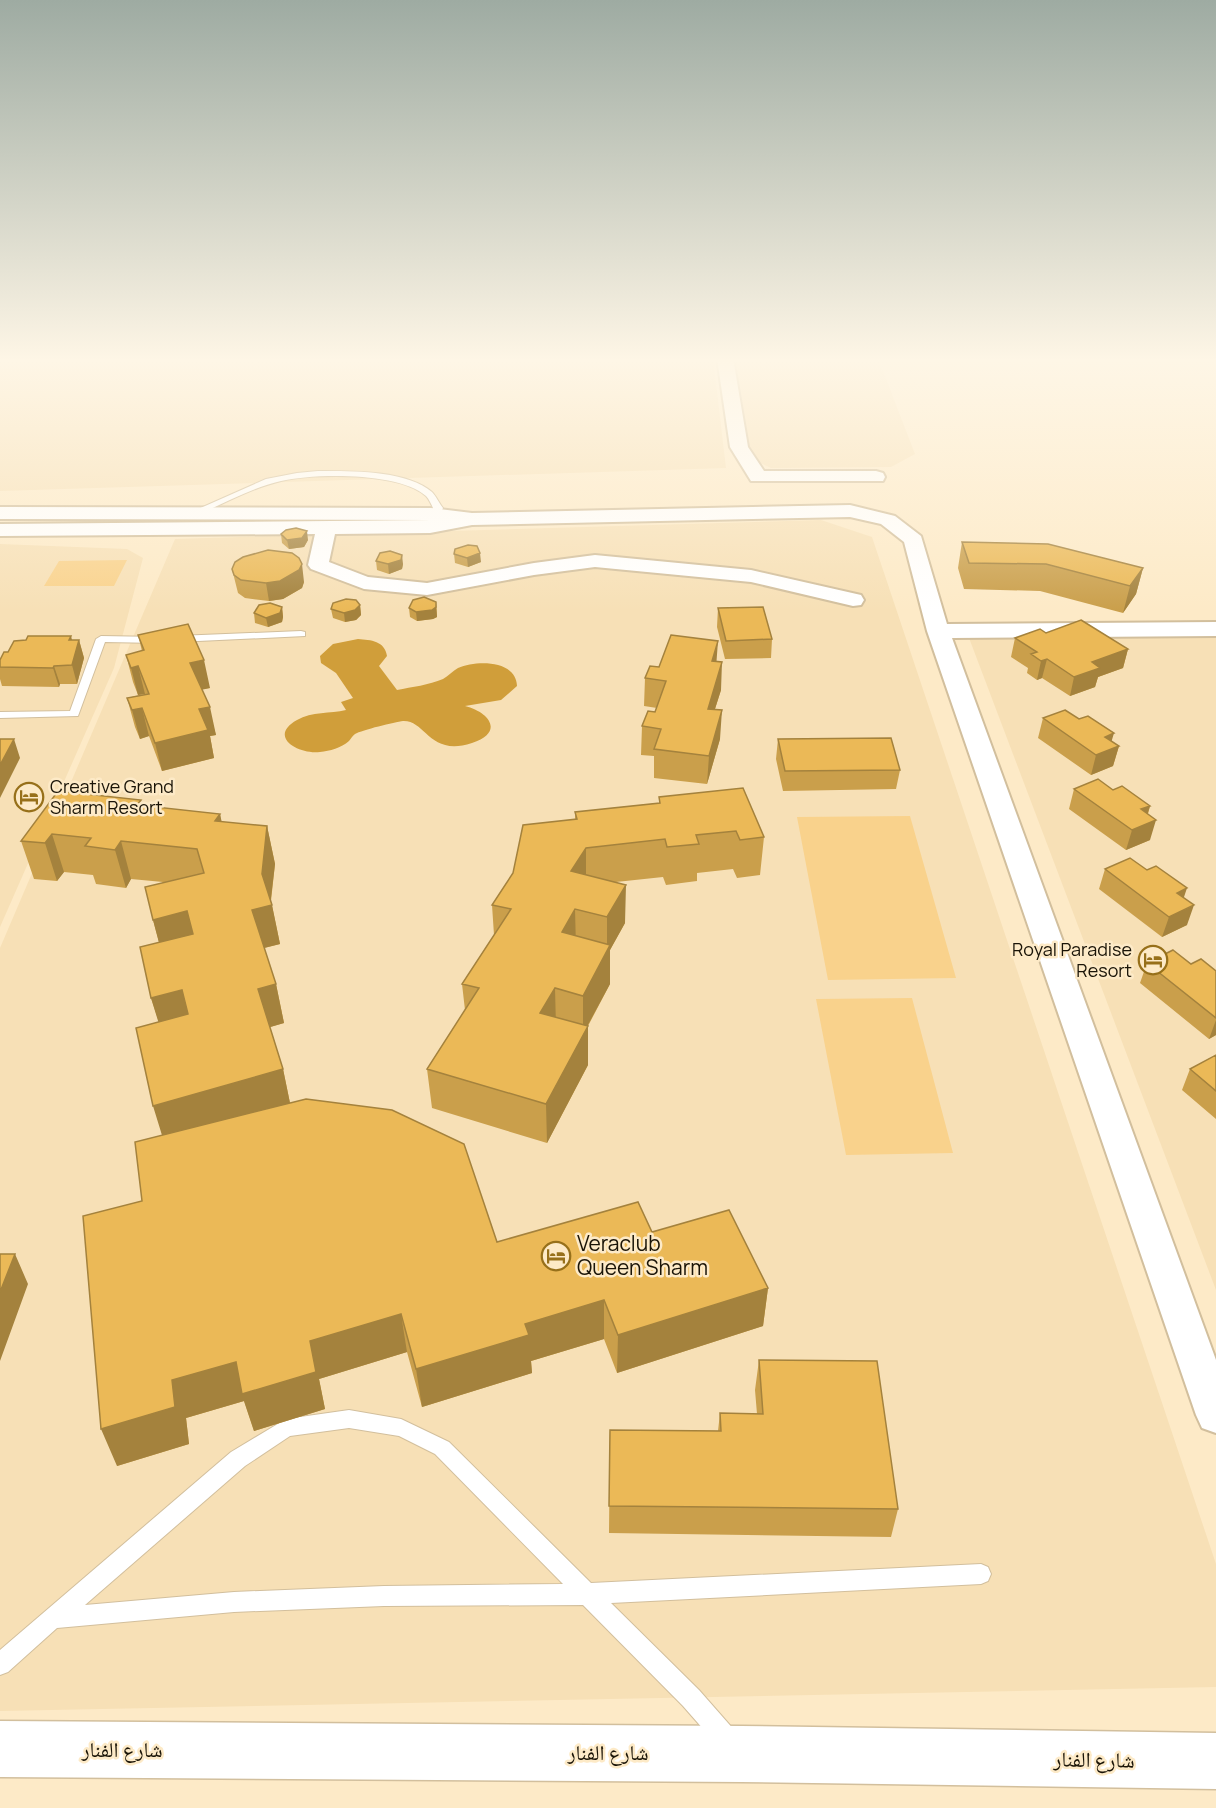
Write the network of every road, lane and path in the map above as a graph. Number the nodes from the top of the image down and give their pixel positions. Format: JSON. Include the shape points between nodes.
{"nodes":[{"id":1,"x":738,"y":442,"type":"edge"},
{"id":2,"x":758,"y":477,"type":"junction"},
{"id":3,"x":876,"y":477,"type":"dead end"},
{"id":4,"x":764,"y":511,"type":"junction"},
{"id":5,"x":0,"y":513,"type":"edge"},
{"id":6,"x":192,"y":514,"type":"junction"},
{"id":7,"x":433,"y":521,"type":"junction"},
{"id":8,"x":327,"y":528,"type":"junction"},
{"id":9,"x":0,"y":530,"type":"edge"},
{"id":10,"x":853,"y":600,"type":"dead end"},
{"id":11,"x":1216,"y":629,"type":"edge"},
{"id":12,"x":938,"y":631,"type":"junction"},
{"id":13,"x":301,"y":634,"type":"dead end"},
{"id":14,"x":0,"y":715,"type":"edge"},
{"id":15,"x":1216,"y":1415,"type":"edge"},
{"id":16,"x":981,"y":1574,"type":"dead end"},
{"id":17,"x":589,"y":1594,"type":"junction"},
{"id":18,"x":55,"y":1617,"type":"junction"},
{"id":19,"x":0,"y":1664,"type":"edge"},
{"id":20,"x":0,"y":1749,"type":"edge"},
{"id":21,"x":741,"y":1754,"type":"junction"},
{"id":22,"x":1216,"y":1761,"type":"edge"}],
"edges":[{"from":1,"to":2,"type":"street"},
{"from":2,"to":3,"type":"street"},
{"from":2,"to":4,"type":"street"},
{"from":4,"to":7,"type":"street"},
{"from":4,"to":12,"type":"street","via":[[850,511],[877,516],[899,526],[914,540]]},
{"from":5,"to":6,"type":"street"},
{"from":6,"to":7,"type":"street"},
{"from":6,"to":7,"type":"lane","via":[[278,479],[345,473],[417,487],[436,502]]},
{"from":7,"to":8,"type":"street"},
{"from":8,"to":9,"type":"street"},
{"from":8,"to":10,"type":"street","via":[[318,565],[364,583],[427,590],[595,561],[751,576]]},
{"from":11,"to":12,"type":"street"},
{"from":12,"to":15,"type":"street"},
{"from":13,"to":14,"type":"lane","via":[[101,639],[74,714]]},
{"from":16,"to":17,"type":"lane"},
{"from":17,"to":18,"type":"lane","via":[[234,1602]]},
{"from":17,"to":18,"type":"lane","via":[[442,1448],[401,1428],[349,1419],[286,1428],[238,1458]]},
{"from":17,"to":21,"type":"lane"},
{"from":18,"to":19,"type":"lane"},
{"from":20,"to":21,"type":"main road","name":"شارع الفنار"},
{"from":21,"to":22,"type":"main road","name":"شارع الفنار"}]}
